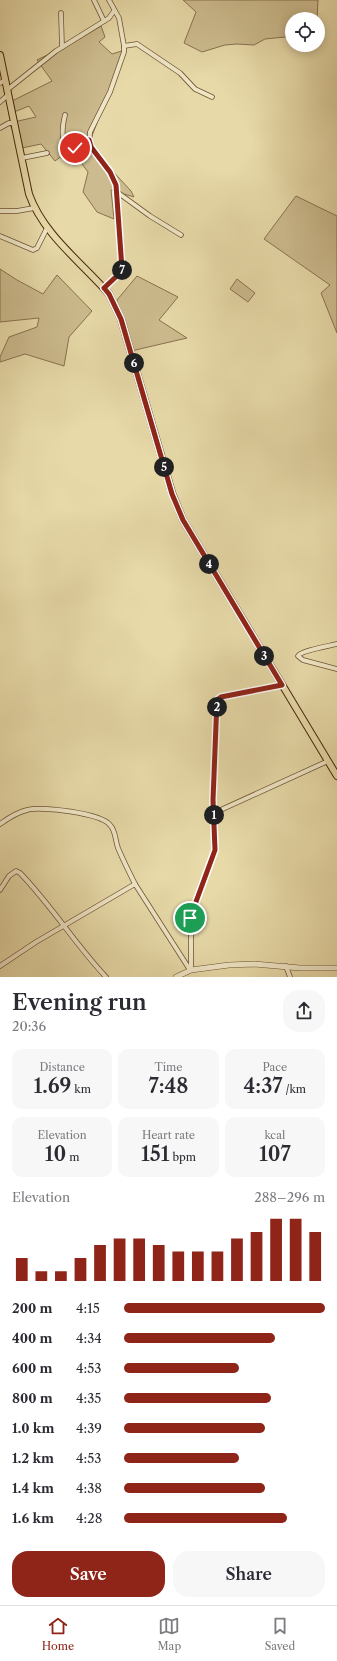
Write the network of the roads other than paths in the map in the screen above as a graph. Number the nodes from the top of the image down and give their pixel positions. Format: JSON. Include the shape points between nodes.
{"nodes":[{"id":1,"x":94,"y":0,"type":"edge"},
{"id":2,"x":109,"y":0,"type":"edge"},
{"id":3,"x":114,"y":11,"type":"junction"},
{"id":4,"x":61,"y":13,"type":"dead end"},
{"id":5,"x":104,"y":21,"type":"junction"},
{"id":6,"x":124,"y":46,"type":"junction"},
{"id":7,"x":62,"y":47,"type":"junction"},
{"id":8,"x":0,"y":55,"type":"edge"},
{"id":9,"x":3,"y":81,"type":"edge"},
{"id":10,"x":8,"y":92,"type":"junction"},
{"id":11,"x":212,"y":97,"type":"dead end"},
{"id":12,"x":0,"y":102,"type":"edge"},
{"id":13,"x":65,"y":115,"type":"dead end"},
{"id":14,"x":15,"y":123,"type":"junction"},
{"id":15,"x":0,"y":128,"type":"edge"},
{"id":16,"x":89,"y":140,"type":"junction"},
{"id":17,"x":47,"y":153,"type":"dead end"},
{"id":18,"x":22,"y":158,"type":"junction"},
{"id":19,"x":117,"y":192,"type":"junction"},
{"id":20,"x":34,"y":208,"type":"junction"},
{"id":21,"x":0,"y":211,"type":"edge"},
{"id":22,"x":47,"y":228,"type":"junction"},
{"id":23,"x":181,"y":235,"type":"dead end"},
{"id":24,"x":0,"y":236,"type":"edge"},
{"id":25,"x":104,"y":288,"type":"junction"},
{"id":26,"x":337,"y":644,"type":"edge"},
{"id":27,"x":337,"y":669,"type":"edge"},
{"id":28,"x":282,"y":685,"type":"junction"},
{"id":29,"x":328,"y":762,"type":"junction"},
{"id":30,"x":337,"y":776,"type":"edge"},
{"id":31,"x":214,"y":814,"type":"junction"},
{"id":32,"x":0,"y":824,"type":"edge"},
{"id":33,"x":135,"y":884,"type":"junction"},
{"id":34,"x":0,"y":890,"type":"edge"},
{"id":35,"x":64,"y":926,"type":"junction"},
{"id":36,"x":0,"y":966,"type":"edge"},
{"id":37,"x":286,"y":966,"type":"junction"},
{"id":38,"x":337,"y":968,"type":"edge"},
{"id":39,"x":191,"y":970,"type":"junction"},
{"id":40,"x":106,"y":977,"type":"edge"},
{"id":41,"x":176,"y":977,"type":"edge"},
{"id":42,"x":290,"y":977,"type":"edge"}],
"edges":[{"from":1,"to":5,"type":"street"},
{"from":2,"to":3,"type":"street"},
{"from":3,"to":5,"type":"street","via":[[112,16]]},
{"from":3,"to":6,"type":"street","via":[[119,18]]},
{"from":4,"to":7,"type":"street"},
{"from":5,"to":7,"type":"street"},
{"from":6,"to":11,"type":"street","via":[[136,44],[180,73],[195,89]]},
{"from":6,"to":16,"type":"street","via":[[115,79],[90,132]]},
{"from":7,"to":10,"type":"street"},
{"from":8,"to":9,"type":"main road"},
{"from":9,"to":10,"type":"main road"},
{"from":10,"to":12,"type":"street"},
{"from":10,"to":14,"type":"main road"},
{"from":13,"to":16,"type":"street","via":[[62,134],[65,144],[75,148]]},
{"from":14,"to":15,"type":"street"},
{"from":14,"to":18,"type":"main road"},
{"from":16,"to":19,"type":"street","via":[[91,147],[115,180]]},
{"from":17,"to":18,"type":"street"},
{"from":18,"to":20,"type":"main road"},
{"from":19,"to":23,"type":"street"},
{"from":19,"to":25,"type":"street","via":[[122,269]]},
{"from":20,"to":21,"type":"street","via":[[17,212]]},
{"from":20,"to":22,"type":"main road"},
{"from":22,"to":24,"type":"street","via":[[37,248],[33,250]]},
{"from":22,"to":25,"type":"main road"},
{"from":25,"to":28,"type":"main road","via":[[121,319],[172,494],[183,520]]},
{"from":26,"to":27,"type":"street","via":[[298,654],[303,660]]},
{"from":28,"to":29,"type":"main road"},
{"from":28,"to":31,"type":"street","via":[[221,697],[217,700]]},
{"from":29,"to":30,"type":"main road"},
{"from":29,"to":31,"type":"street"},
{"from":31,"to":39,"type":"street","via":[[215,850],[190,918]]},
{"from":32,"to":33,"type":"street","via":[[31,809],[56,810],[108,822]]},
{"from":33,"to":35,"type":"street"},
{"from":33,"to":39,"type":"street"},
{"from":34,"to":35,"type":"street","via":[[12,873],[18,872]]},
{"from":35,"to":36,"type":"street"},
{"from":35,"to":40,"type":"street","via":[[76,944]]},
{"from":37,"to":38,"type":"street"},
{"from":37,"to":39,"type":"street","via":[[229,965]]},
{"from":37,"to":42,"type":"street"},
{"from":39,"to":41,"type":"street"}]}
